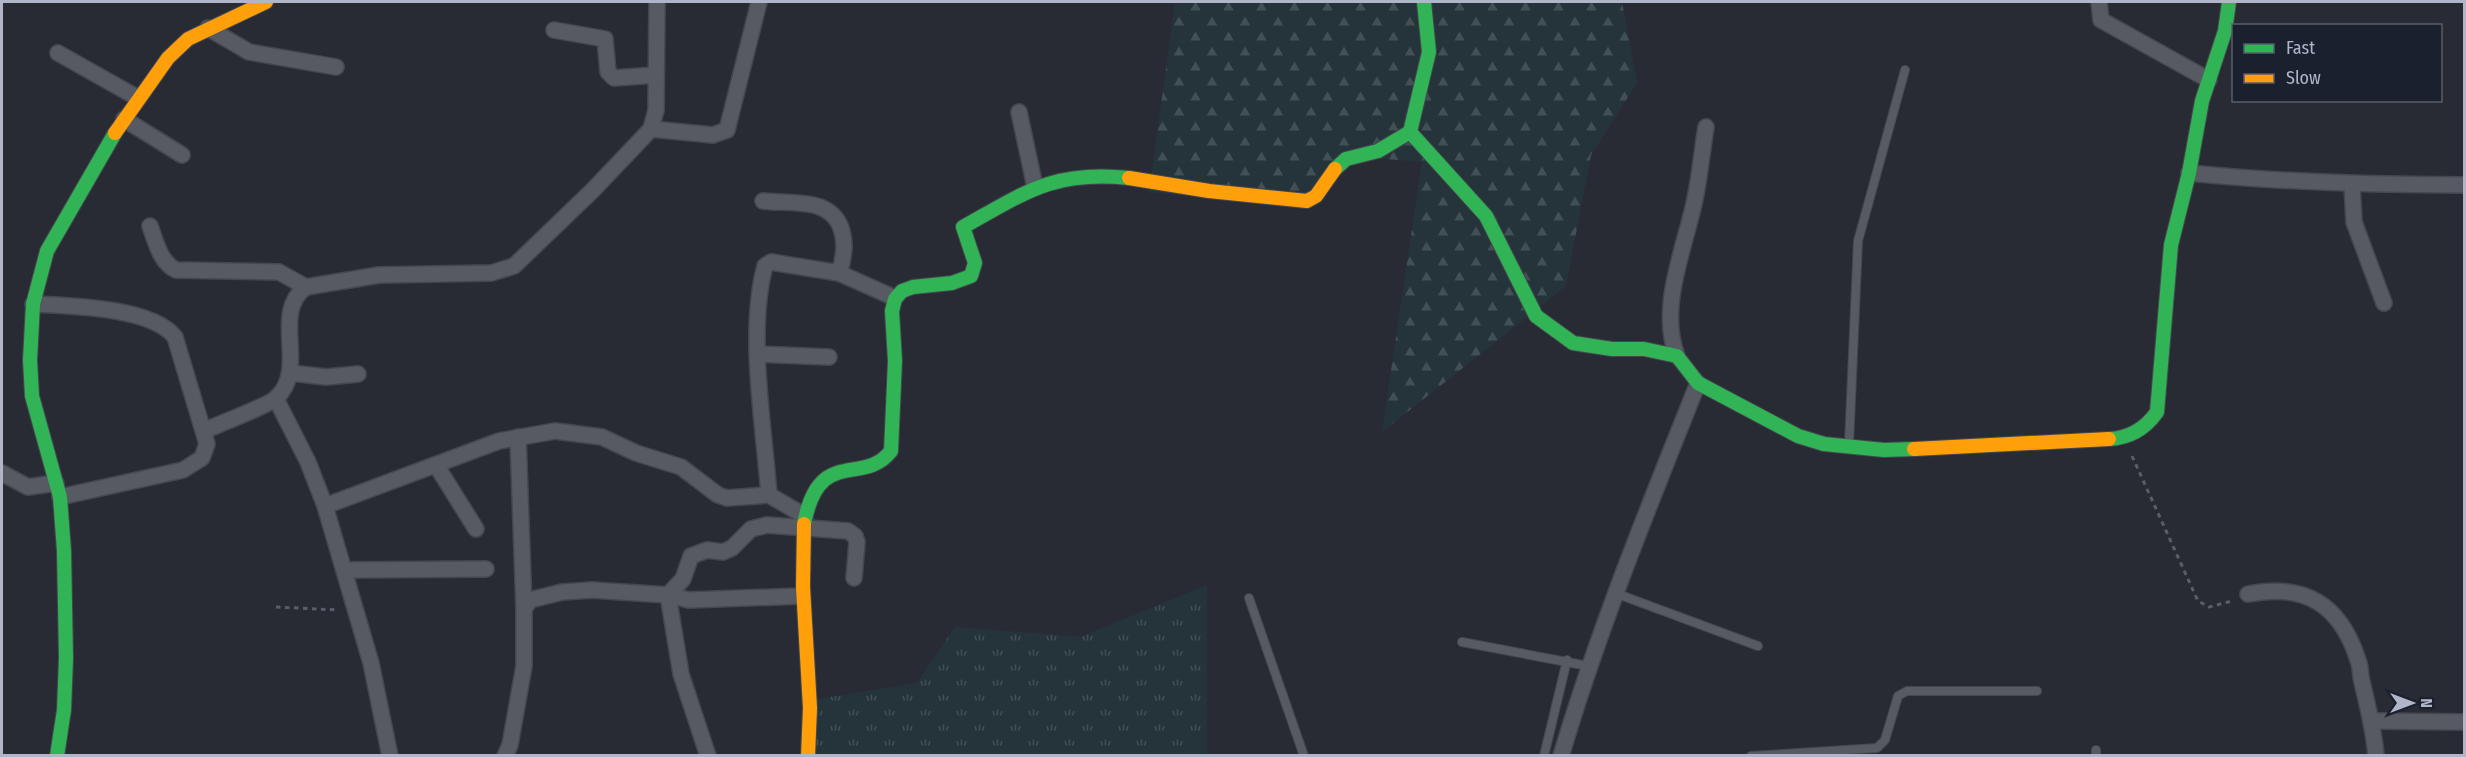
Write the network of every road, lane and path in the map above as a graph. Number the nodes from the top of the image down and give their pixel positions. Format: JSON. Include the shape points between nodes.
{"nodes":[{"id":1,"x":266,"y":2,"type":"edge"},
{"id":2,"x":657,"y":2,"type":"edge"},
{"id":3,"x":759,"y":2,"type":"edge"},
{"id":4,"x":1424,"y":2,"type":"edge"},
{"id":5,"x":2099,"y":2,"type":"edge"},
{"id":6,"x":2229,"y":2,"type":"edge"},
{"id":7,"x":208,"y":28,"type":"junction"},
{"id":8,"x":554,"y":30,"type":"dead end"},
{"id":9,"x":58,"y":53,"type":"dead end"},
{"id":10,"x":336,"y":67,"type":"dead end"},
{"id":11,"x":1905,"y":70,"type":"dead end"},
{"id":12,"x":655,"y":75,"type":"junction"},
{"id":13,"x":2209,"y":80,"type":"junction"},
{"id":14,"x":138,"y":98,"type":"junction"},
{"id":15,"x":1019,"y":112,"type":"dead end"},
{"id":16,"x":124,"y":119,"type":"junction"},
{"id":17,"x":1706,"y":127,"type":"dead end"},
{"id":18,"x":651,"y":129,"type":"junction"},
{"id":19,"x":1410,"y":132,"type":"junction"},
{"id":20,"x":182,"y":155,"type":"dead end"},
{"id":21,"x":2189,"y":173,"type":"junction"},
{"id":22,"x":2352,"y":184,"type":"junction"},
{"id":23,"x":2464,"y":185,"type":"edge"},
{"id":24,"x":1035,"y":187,"type":"junction"},
{"id":25,"x":763,"y":201,"type":"dead end"},
{"id":26,"x":150,"y":226,"type":"dead end"},
{"id":27,"x":839,"y":273,"type":"junction"},
{"id":28,"x":306,"y":287,"type":"junction"},
{"id":29,"x":895,"y":298,"type":"junction"},
{"id":30,"x":2385,"y":303,"type":"dead end"},
{"id":31,"x":33,"y":304,"type":"junction"},
{"id":32,"x":758,"y":354,"type":"junction"},
{"id":33,"x":1677,"y":356,"type":"junction"},
{"id":34,"x":829,"y":357,"type":"dead end"},
{"id":35,"x":291,"y":373,"type":"junction"},
{"id":36,"x":358,"y":374,"type":"dead end"},
{"id":37,"x":1698,"y":383,"type":"junction"},
{"id":38,"x":276,"y":399,"type":"junction"},
{"id":39,"x":204,"y":430,"type":"junction"},
{"id":40,"x":518,"y":437,"type":"junction"},
{"id":41,"x":2124,"y":438,"type":"junction"},
{"id":42,"x":1849,"y":446,"type":"junction"},
{"id":43,"x":436,"y":465,"type":"junction"},
{"id":44,"x":2,"y":473,"type":"edge"},
{"id":45,"x":58,"y":490,"type":"junction"},
{"id":46,"x":769,"y":495,"type":"junction"},
{"id":47,"x":325,"y":506,"type":"junction"},
{"id":48,"x":804,"y":522,"type":"junction"},
{"id":49,"x":476,"y":529,"type":"dead end"},
{"id":50,"x":486,"y":569,"type":"dead end"},
{"id":51,"x":345,"y":570,"type":"junction"},
{"id":52,"x":854,"y":578,"type":"dead end"},
{"id":53,"x":1615,"y":593,"type":"junction"},
{"id":54,"x":2248,"y":594,"type":"joint"},
{"id":55,"x":668,"y":595,"type":"junction"},
{"id":56,"x":802,"y":596,"type":"junction"},
{"id":57,"x":1249,"y":598,"type":"dead end"},
{"id":58,"x":276,"y":607,"type":"dead end"},
{"id":59,"x":524,"y":609,"type":"junction"},
{"id":60,"x":355,"y":610,"type":"junction"},
{"id":61,"x":1462,"y":642,"type":"dead end"},
{"id":62,"x":1758,"y":646,"type":"dead end"},
{"id":63,"x":1567,"y":660,"type":"junction"},
{"id":64,"x":1588,"y":666,"type":"junction"},
{"id":65,"x":2037,"y":691,"type":"dead end"},
{"id":66,"x":2373,"y":721,"type":"junction"},
{"id":67,"x":2464,"y":722,"type":"edge"},
{"id":68,"x":57,"y":756,"type":"edge"},
{"id":69,"x":390,"y":756,"type":"edge"},
{"id":70,"x":505,"y":756,"type":"edge"},
{"id":71,"x":708,"y":756,"type":"edge"},
{"id":72,"x":808,"y":756,"type":"edge"},
{"id":73,"x":1304,"y":756,"type":"edge"},
{"id":74,"x":1544,"y":756,"type":"edge"},
{"id":75,"x":1561,"y":756,"type":"edge"},
{"id":76,"x":1751,"y":756,"type":"edge"},
{"id":77,"x":2376,"y":756,"type":"edge"}],
"edges":[{"from":1,"to":7,"type":"street"},
{"from":2,"to":12,"type":"street"},
{"from":3,"to":18,"type":"street","via":[[727,130],[713,135]]},
{"from":4,"to":19,"type":"street","via":[[1429,52]]},
{"from":5,"to":13,"type":"street","via":[[2101,20]]},
{"from":6,"to":13,"type":"street","via":[[2225,31]]},
{"from":7,"to":10,"type":"street","via":[[249,52]]},
{"from":7,"to":14,"type":"street","via":[[188,39],[168,58]]},
{"from":8,"to":12,"type":"street","via":[[605,39],[608,72],[614,78]]},
{"from":9,"to":14,"type":"street"},
{"from":11,"to":42,"type":"lane","via":[[1858,241]]},
{"from":12,"to":18,"type":"street","via":[[656,110]]},
{"from":13,"to":21,"type":"street"},
{"from":14,"to":16,"type":"street"},
{"from":15,"to":24,"type":"street"},
{"from":16,"to":20,"type":"street"},
{"from":16,"to":31,"type":"street","via":[[47,251]]},
{"from":17,"to":33,"type":"street","via":[[1695,200],[1674,282],[1672,337]]},
{"from":18,"to":28,"type":"street","via":[[514,266],[491,273],[379,275]]},
{"from":19,"to":24,"type":"street","via":[[1378,151],[1346,159],[1316,196],[1307,201],[1126,178],[1071,177]]},
{"from":19,"to":33,"type":"street","via":[[1486,216],[1536,316],[1573,343]]},
{"from":21,"to":22,"type":"street"},
{"from":21,"to":41,"type":"street","via":[[2171,245],[2157,412],[2148,425]]},
{"from":22,"to":23,"type":"street"},
{"from":22,"to":30,"type":"street","via":[[2354,222]]},
{"from":24,"to":29,"type":"street","via":[[963,227],[975,267],[966,278],[951,284],[921,284],[907,288]]},
{"from":25,"to":27,"type":"street","via":[[820,207],[830,214],[844,232],[845,257]]},
{"from":26,"to":28,"type":"street","via":[[163,258],[176,270],[279,272]]},
{"from":27,"to":29,"type":"street"},
{"from":27,"to":32,"type":"street","via":[[767,263],[760,283]]},
{"from":28,"to":35,"type":"street","via":[[292,306]]},
{"from":29,"to":48,"type":"street","via":[[891,451],[880,464],[829,475],[822,481]]},
{"from":31,"to":39,"type":"street","via":[[105,311],[157,321],[168,328],[175,337]]},
{"from":31,"to":45,"type":"street","via":[[32,396]]},
{"from":32,"to":34,"type":"street"},
{"from":32,"to":46,"type":"street"},
{"from":33,"to":37,"type":"street"},
{"from":35,"to":36,"type":"street","via":[[326,377]]},
{"from":35,"to":38,"type":"street"},
{"from":37,"to":42,"type":"street","via":[[1798,436]]},
{"from":37,"to":53,"type":"street"},
{"from":38,"to":39,"type":"street"},
{"from":38,"to":47,"type":"street"},
{"from":39,"to":45,"type":"street","via":[[207,444],[202,458],[183,470]]},
{"from":40,"to":43,"type":"street"},
{"from":40,"to":46,"type":"street","via":[[555,431],[586,433],[681,467],[718,495]]},
{"from":40,"to":59,"type":"street"},
{"from":41,"to":42,"type":"street","via":[[1910,450]]},
{"from":41,"to":54,"type":"path","via":[[2198,601],[2209,607]]},
{"from":43,"to":47,"type":"street"},
{"from":43,"to":49,"type":"street"},
{"from":44,"to":45,"type":"street","via":[[28,487]]},
{"from":45,"to":68,"type":"street","via":[[66,658]]},
{"from":46,"to":48,"type":"street"},
{"from":47,"to":51,"type":"street"},
{"from":48,"to":52,"type":"street","via":[[852,533],[857,542]]},
{"from":48,"to":55,"type":"street","via":[[751,528],[732,548],[691,556],[683,579]]},
{"from":48,"to":56,"type":"street"},
{"from":50,"to":51,"type":"street"},
{"from":51,"to":60,"type":"street"},
{"from":53,"to":62,"type":"lane"},
{"from":53,"to":64,"type":"street"},
{"from":54,"to":66,"type":"street","via":[[2274,589],[2306,596],[2332,611],[2359,662]]},
{"from":55,"to":56,"type":"street","via":[[689,600]]},
{"from":55,"to":59,"type":"street","via":[[562,592],[530,600]]},
{"from":55,"to":71,"type":"street","via":[[681,674]]},
{"from":56,"to":72,"type":"street"},
{"from":57,"to":73,"type":"lane"},
{"from":58,"to":60,"type":"path"},
{"from":59,"to":70,"type":"street","via":[[524,666]]},
{"from":60,"to":69,"type":"street","via":[[380,698]]},
{"from":61,"to":63,"type":"lane"},
{"from":63,"to":64,"type":"lane"},
{"from":63,"to":74,"type":"lane"},
{"from":64,"to":75,"type":"street"},
{"from":65,"to":76,"type":"lane","via":[[1907,691],[1898,696],[1885,740],[1877,748]]},
{"from":66,"to":67,"type":"street"},
{"from":66,"to":77,"type":"street"}]}
